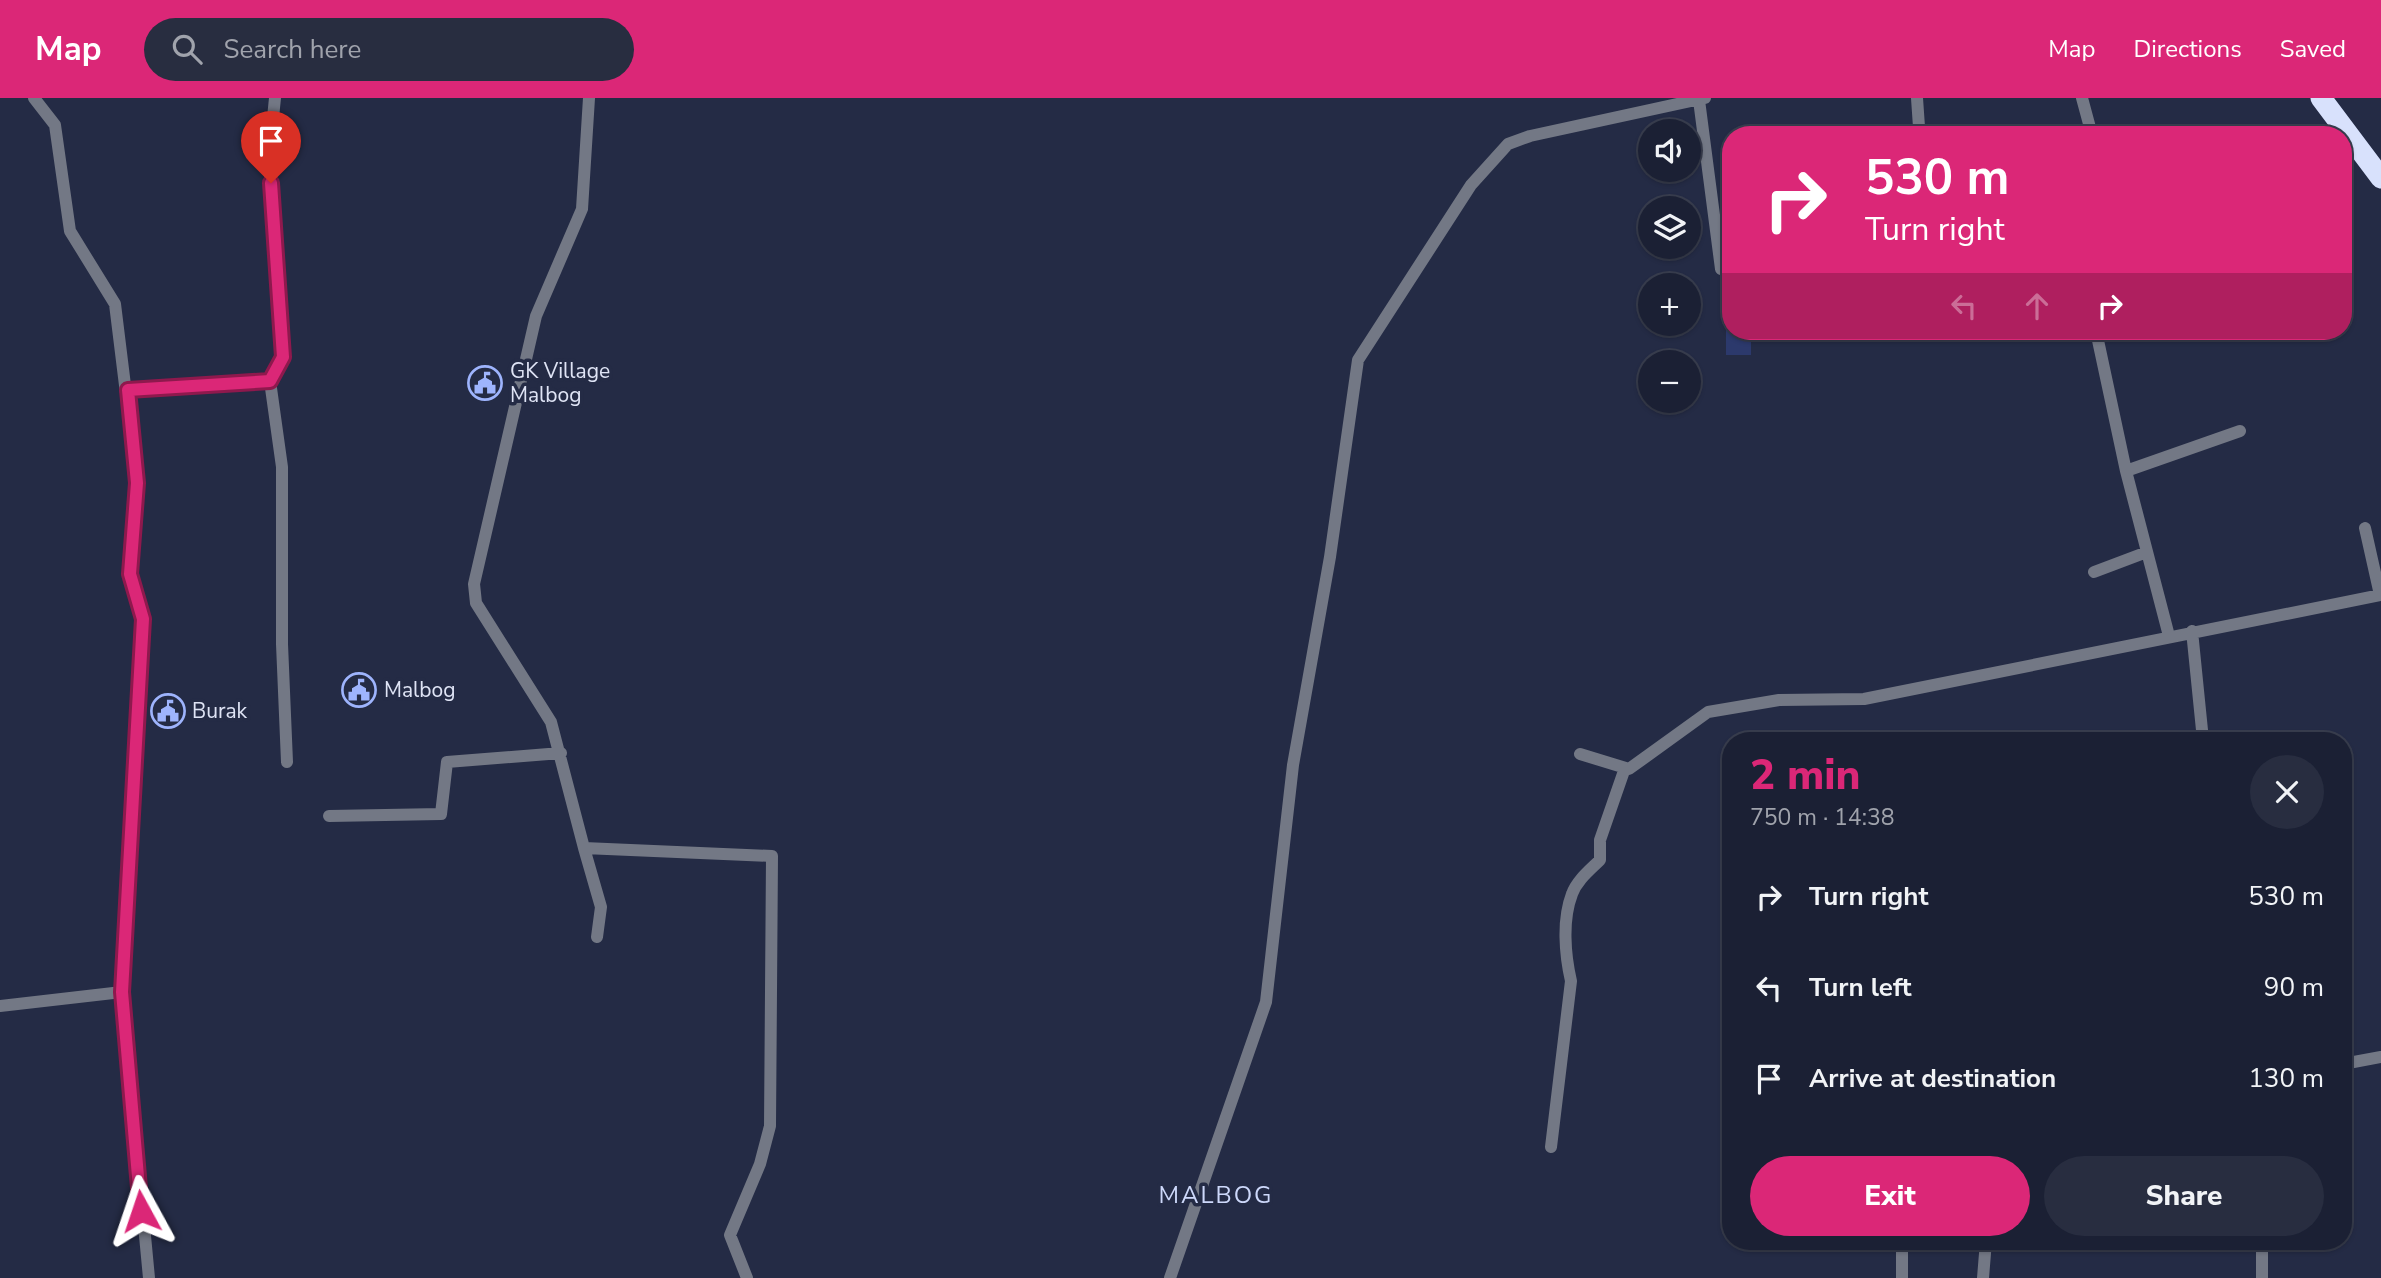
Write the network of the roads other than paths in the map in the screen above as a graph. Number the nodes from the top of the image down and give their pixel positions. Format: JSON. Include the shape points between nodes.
{"nodes":[{"id":1,"x":34,"y":98,"type":"edge"},
{"id":2,"x":275,"y":98,"type":"edge"},
{"id":3,"x":589,"y":98,"type":"edge"},
{"id":4,"x":1917,"y":98,"type":"edge"},
{"id":5,"x":2082,"y":98,"type":"edge"},
{"id":6,"x":2321,"y":98,"type":"edge"},
{"id":7,"x":1702,"y":99,"type":"edge"},
{"id":8,"x":1919,"y":126,"type":"edge"},
{"id":9,"x":2090,"y":126,"type":"edge"},
{"id":10,"x":2342,"y":126,"type":"edge"},
{"id":11,"x":2352,"y":139,"type":"edge"},
{"id":12,"x":2381,"y":178,"type":"edge"},
{"id":13,"x":1721,"y":269,"type":"dead end"},
{"id":14,"x":2098,"y":340,"type":"edge"},
{"id":15,"x":270,"y":381,"type":"junction"},
{"id":16,"x":128,"y":390,"type":"junction"},
{"id":17,"x":2240,"y":432,"type":"dead end"},
{"id":18,"x":2126,"y":471,"type":"junction"},
{"id":19,"x":2365,"y":528,"type":"dead end"},
{"id":20,"x":2147,"y":552,"type":"junction"},
{"id":21,"x":2094,"y":572,"type":"dead end"},
{"id":22,"x":2381,"y":595,"type":"edge"},
{"id":23,"x":2192,"y":631,"type":"junction"},
{"id":24,"x":2169,"y":636,"type":"junction"},
{"id":25,"x":2202,"y":732,"type":"edge"},
{"id":26,"x":561,"y":753,"type":"junction"},
{"id":27,"x":1580,"y":754,"type":"dead end"},
{"id":28,"x":287,"y":762,"type":"dead end"},
{"id":29,"x":1625,"y":768,"type":"junction"},
{"id":30,"x":328,"y":816,"type":"dead end"},
{"id":31,"x":584,"y":848,"type":"junction"},
{"id":32,"x":597,"y":937,"type":"dead end"},
{"id":33,"x":122,"y":992,"type":"junction"},
{"id":34,"x":0,"y":1006,"type":"edge"},
{"id":35,"x":2381,"y":1057,"type":"edge"},
{"id":36,"x":2352,"y":1062,"type":"edge"},
{"id":37,"x":1551,"y":1147,"type":"dead end"},
{"id":38,"x":1902,"y":1250,"type":"edge"},
{"id":39,"x":1985,"y":1250,"type":"edge"},
{"id":40,"x":2262,"y":1250,"type":"edge"},
{"id":41,"x":149,"y":1278,"type":"edge"},
{"id":42,"x":747,"y":1278,"type":"edge"},
{"id":43,"x":1170,"y":1278,"type":"edge"},
{"id":44,"x":1902,"y":1278,"type":"edge"},
{"id":45,"x":1983,"y":1278,"type":"edge"},
{"id":46,"x":2262,"y":1278,"type":"edge"}],
"edges":[{"from":1,"to":16,"type":"street","via":[[55,125],[70,231],[115,304]]},
{"from":2,"to":15,"type":"street","via":[[269,157],[283,357]]},
{"from":3,"to":26,"type":"street","via":[[582,209],[536,316],[474,584],[476,603],[551,722]]},
{"from":4,"to":8,"type":"street"},
{"from":5,"to":9,"type":"street"},
{"from":6,"to":10,"type":"highway"},
{"from":7,"to":13,"type":"street"},
{"from":7,"to":43,"type":"street","via":[[1508,144],[1471,185],[1358,360],[1330,557],[1293,765],[1266,1002]]},
{"from":11,"to":12,"type":"highway"},
{"from":14,"to":18,"type":"street"},
{"from":15,"to":16,"type":"street"},
{"from":15,"to":28,"type":"street","via":[[282,467]]},
{"from":16,"to":33,"type":"street","via":[[137,483],[130,574],[143,619]]},
{"from":17,"to":18,"type":"street"},
{"from":18,"to":20,"type":"street"},
{"from":19,"to":22,"type":"street"},
{"from":20,"to":21,"type":"street"},
{"from":20,"to":24,"type":"street"},
{"from":22,"to":23,"type":"street"},
{"from":23,"to":24,"type":"street"},
{"from":23,"to":25,"type":"street"},
{"from":24,"to":29,"type":"street","via":[[1864,699],[1779,700],[1708,712]]},
{"from":26,"to":30,"type":"street","via":[[447,762],[441,814]]},
{"from":26,"to":31,"type":"street"},
{"from":27,"to":29,"type":"street"},
{"from":29,"to":37,"type":"street","via":[[1600,841],[1600,860],[1572,894],[1566,957],[1571,981]]},
{"from":31,"to":32,"type":"street","via":[[601,907]]},
{"from":31,"to":42,"type":"street","via":[[772,856],[770,1126],[760,1164],[730,1235]]},
{"from":33,"to":34,"type":"street"},
{"from":33,"to":41,"type":"street"},
{"from":35,"to":36,"type":"street"},
{"from":38,"to":44,"type":"street"},
{"from":39,"to":45,"type":"street"},
{"from":40,"to":46,"type":"street"}]}
